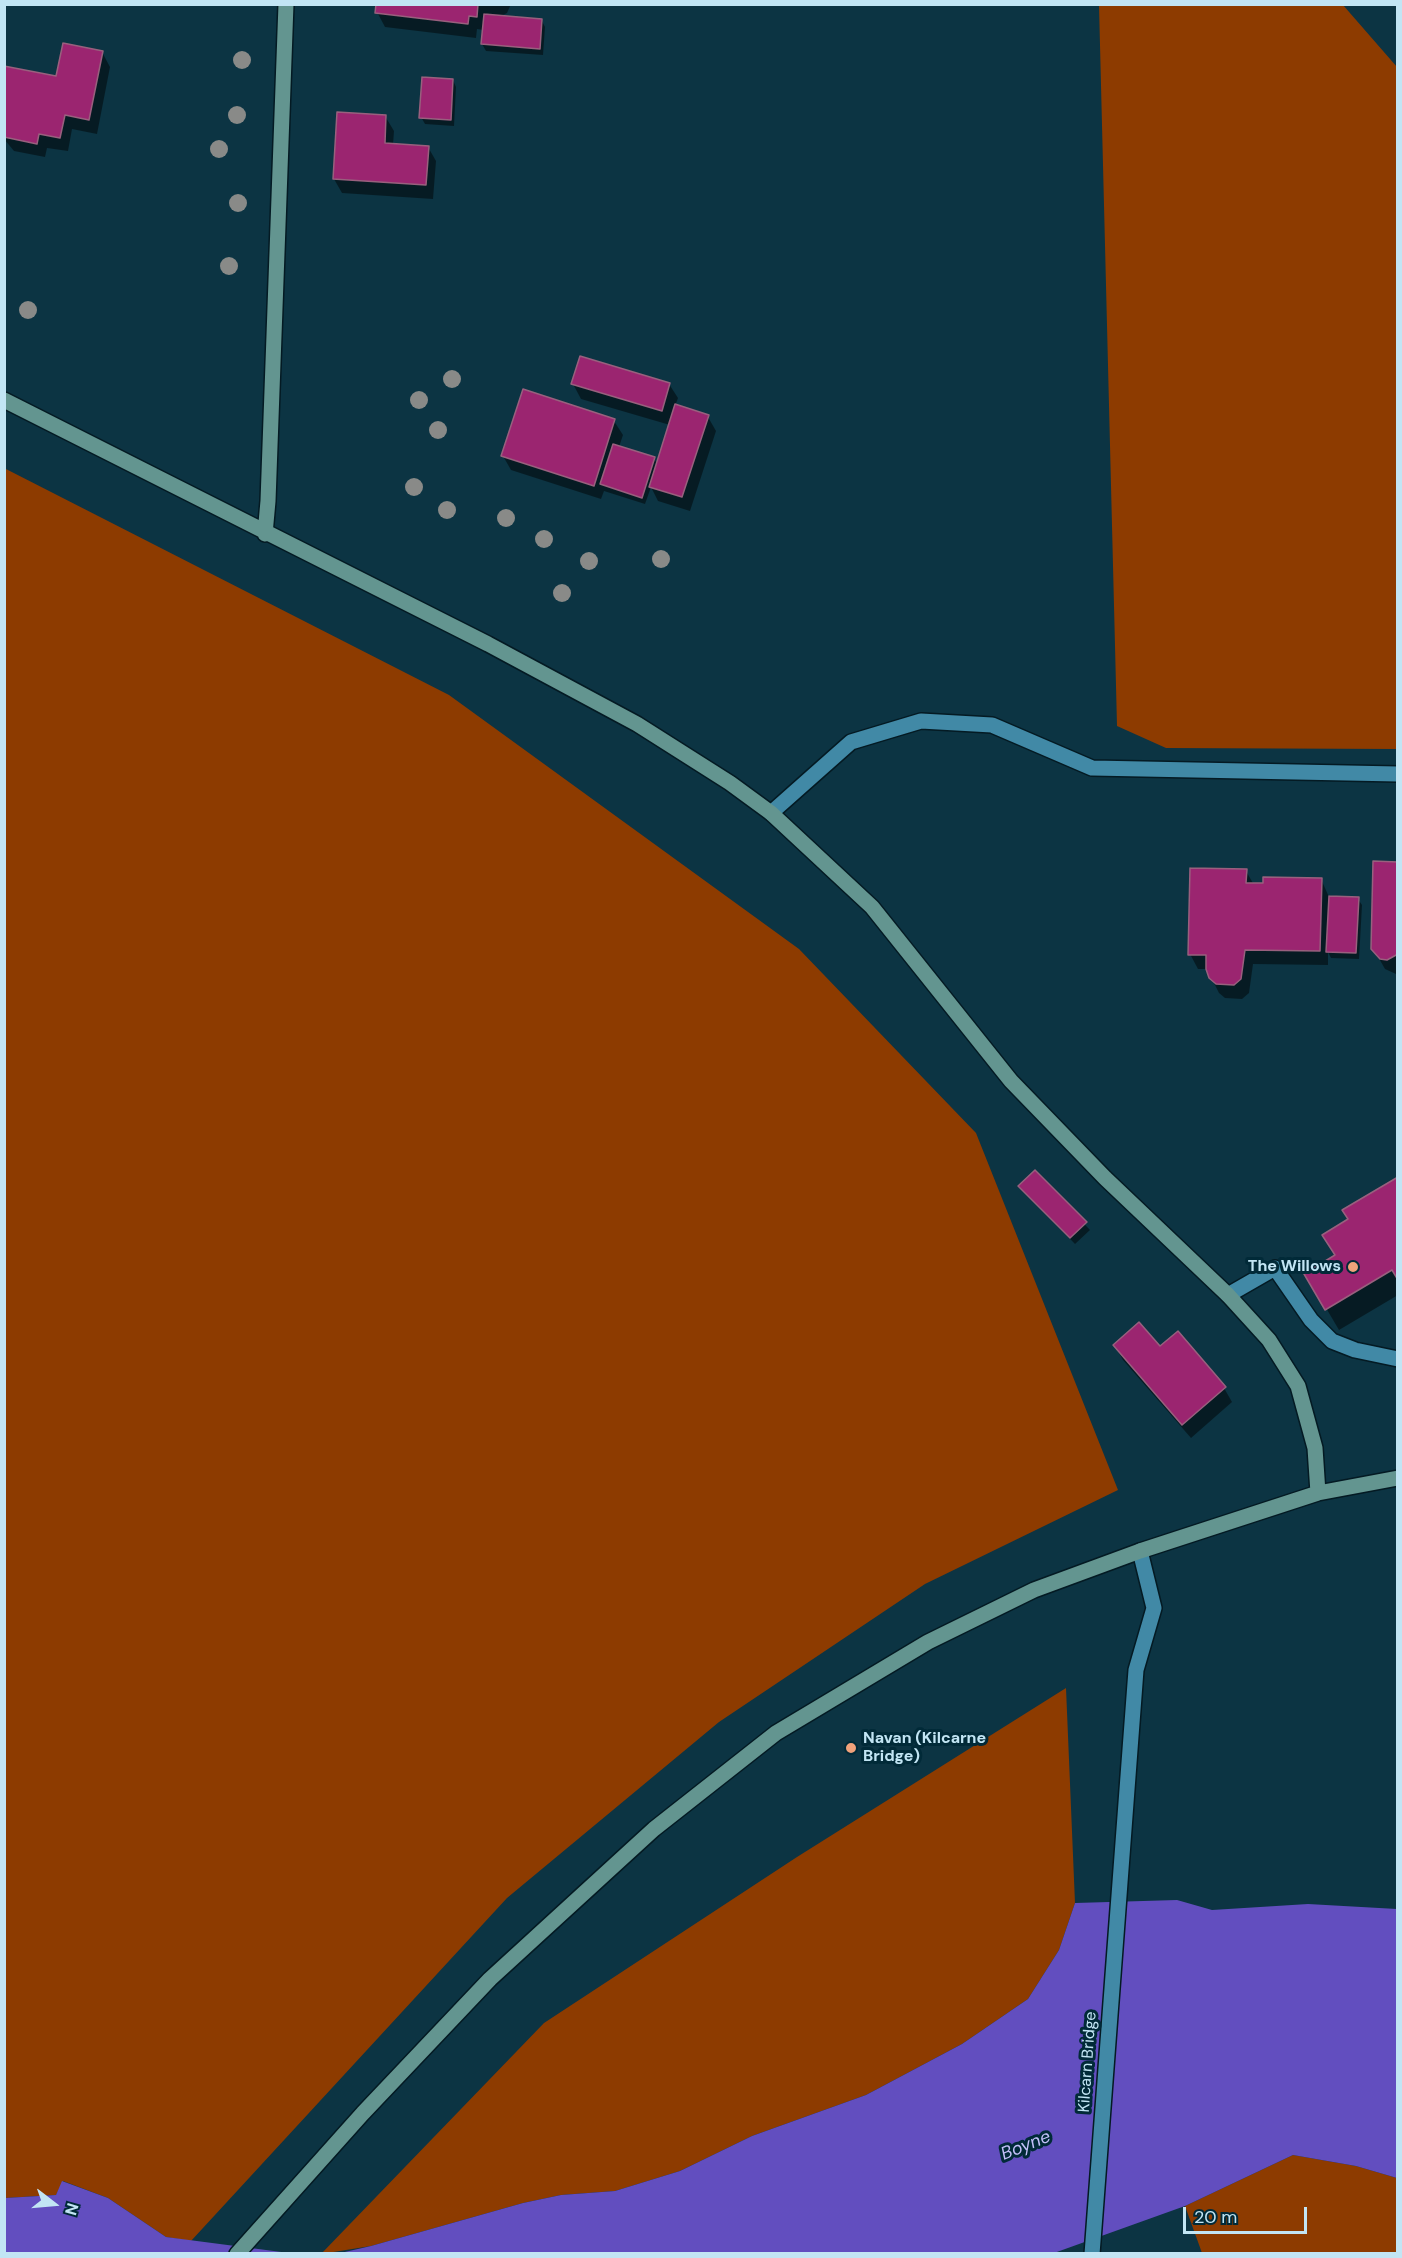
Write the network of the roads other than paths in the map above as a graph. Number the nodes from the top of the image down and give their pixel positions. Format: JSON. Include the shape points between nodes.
{"nodes":[{"id":1,"x":286,"y":4,"type":"edge"},
{"id":2,"x":4,"y":400,"type":"edge"},
{"id":3,"x":265,"y":534,"type":"junction"},
{"id":4,"x":1398,"y":774,"type":"edge"},
{"id":5,"x":771,"y":813,"type":"junction"},
{"id":6,"x":1228,"y":1295,"type":"junction"},
{"id":7,"x":1398,"y":1359,"type":"edge"},
{"id":8,"x":1398,"y":1478,"type":"edge"},
{"id":9,"x":1318,"y":1493,"type":"junction"},
{"id":10,"x":1140,"y":1551,"type":"junction"},
{"id":11,"x":237,"y":2253,"type":"edge"},
{"id":12,"x":1092,"y":2253,"type":"edge"}],
"edges":[{"from":1,"to":3,"type":"street"},
{"from":2,"to":3,"type":"street"},
{"from":3,"to":5,"type":"street","via":[[488,644],[637,724]]},
{"from":4,"to":5,"type":"street","via":[[1092,768],[992,725],[921,722],[851,742]]},
{"from":5,"to":6,"type":"street","via":[[872,907],[1011,1081],[1105,1178]]},
{"from":6,"to":7,"type":"street","via":[[1275,1268],[1311,1320],[1332,1341]]},
{"from":6,"to":9,"type":"street","via":[[1269,1340],[1298,1386],[1315,1448]]},
{"from":8,"to":9,"type":"street"},
{"from":9,"to":10,"type":"street"},
{"from":10,"to":11,"type":"street","via":[[1034,1590],[928,1642],[776,1733],[654,1829],[499,1971]]},
{"from":10,"to":12,"type":"street","name":"Kilcarn Bridge","via":[[1154,1608],[1136,1670]]}]}
